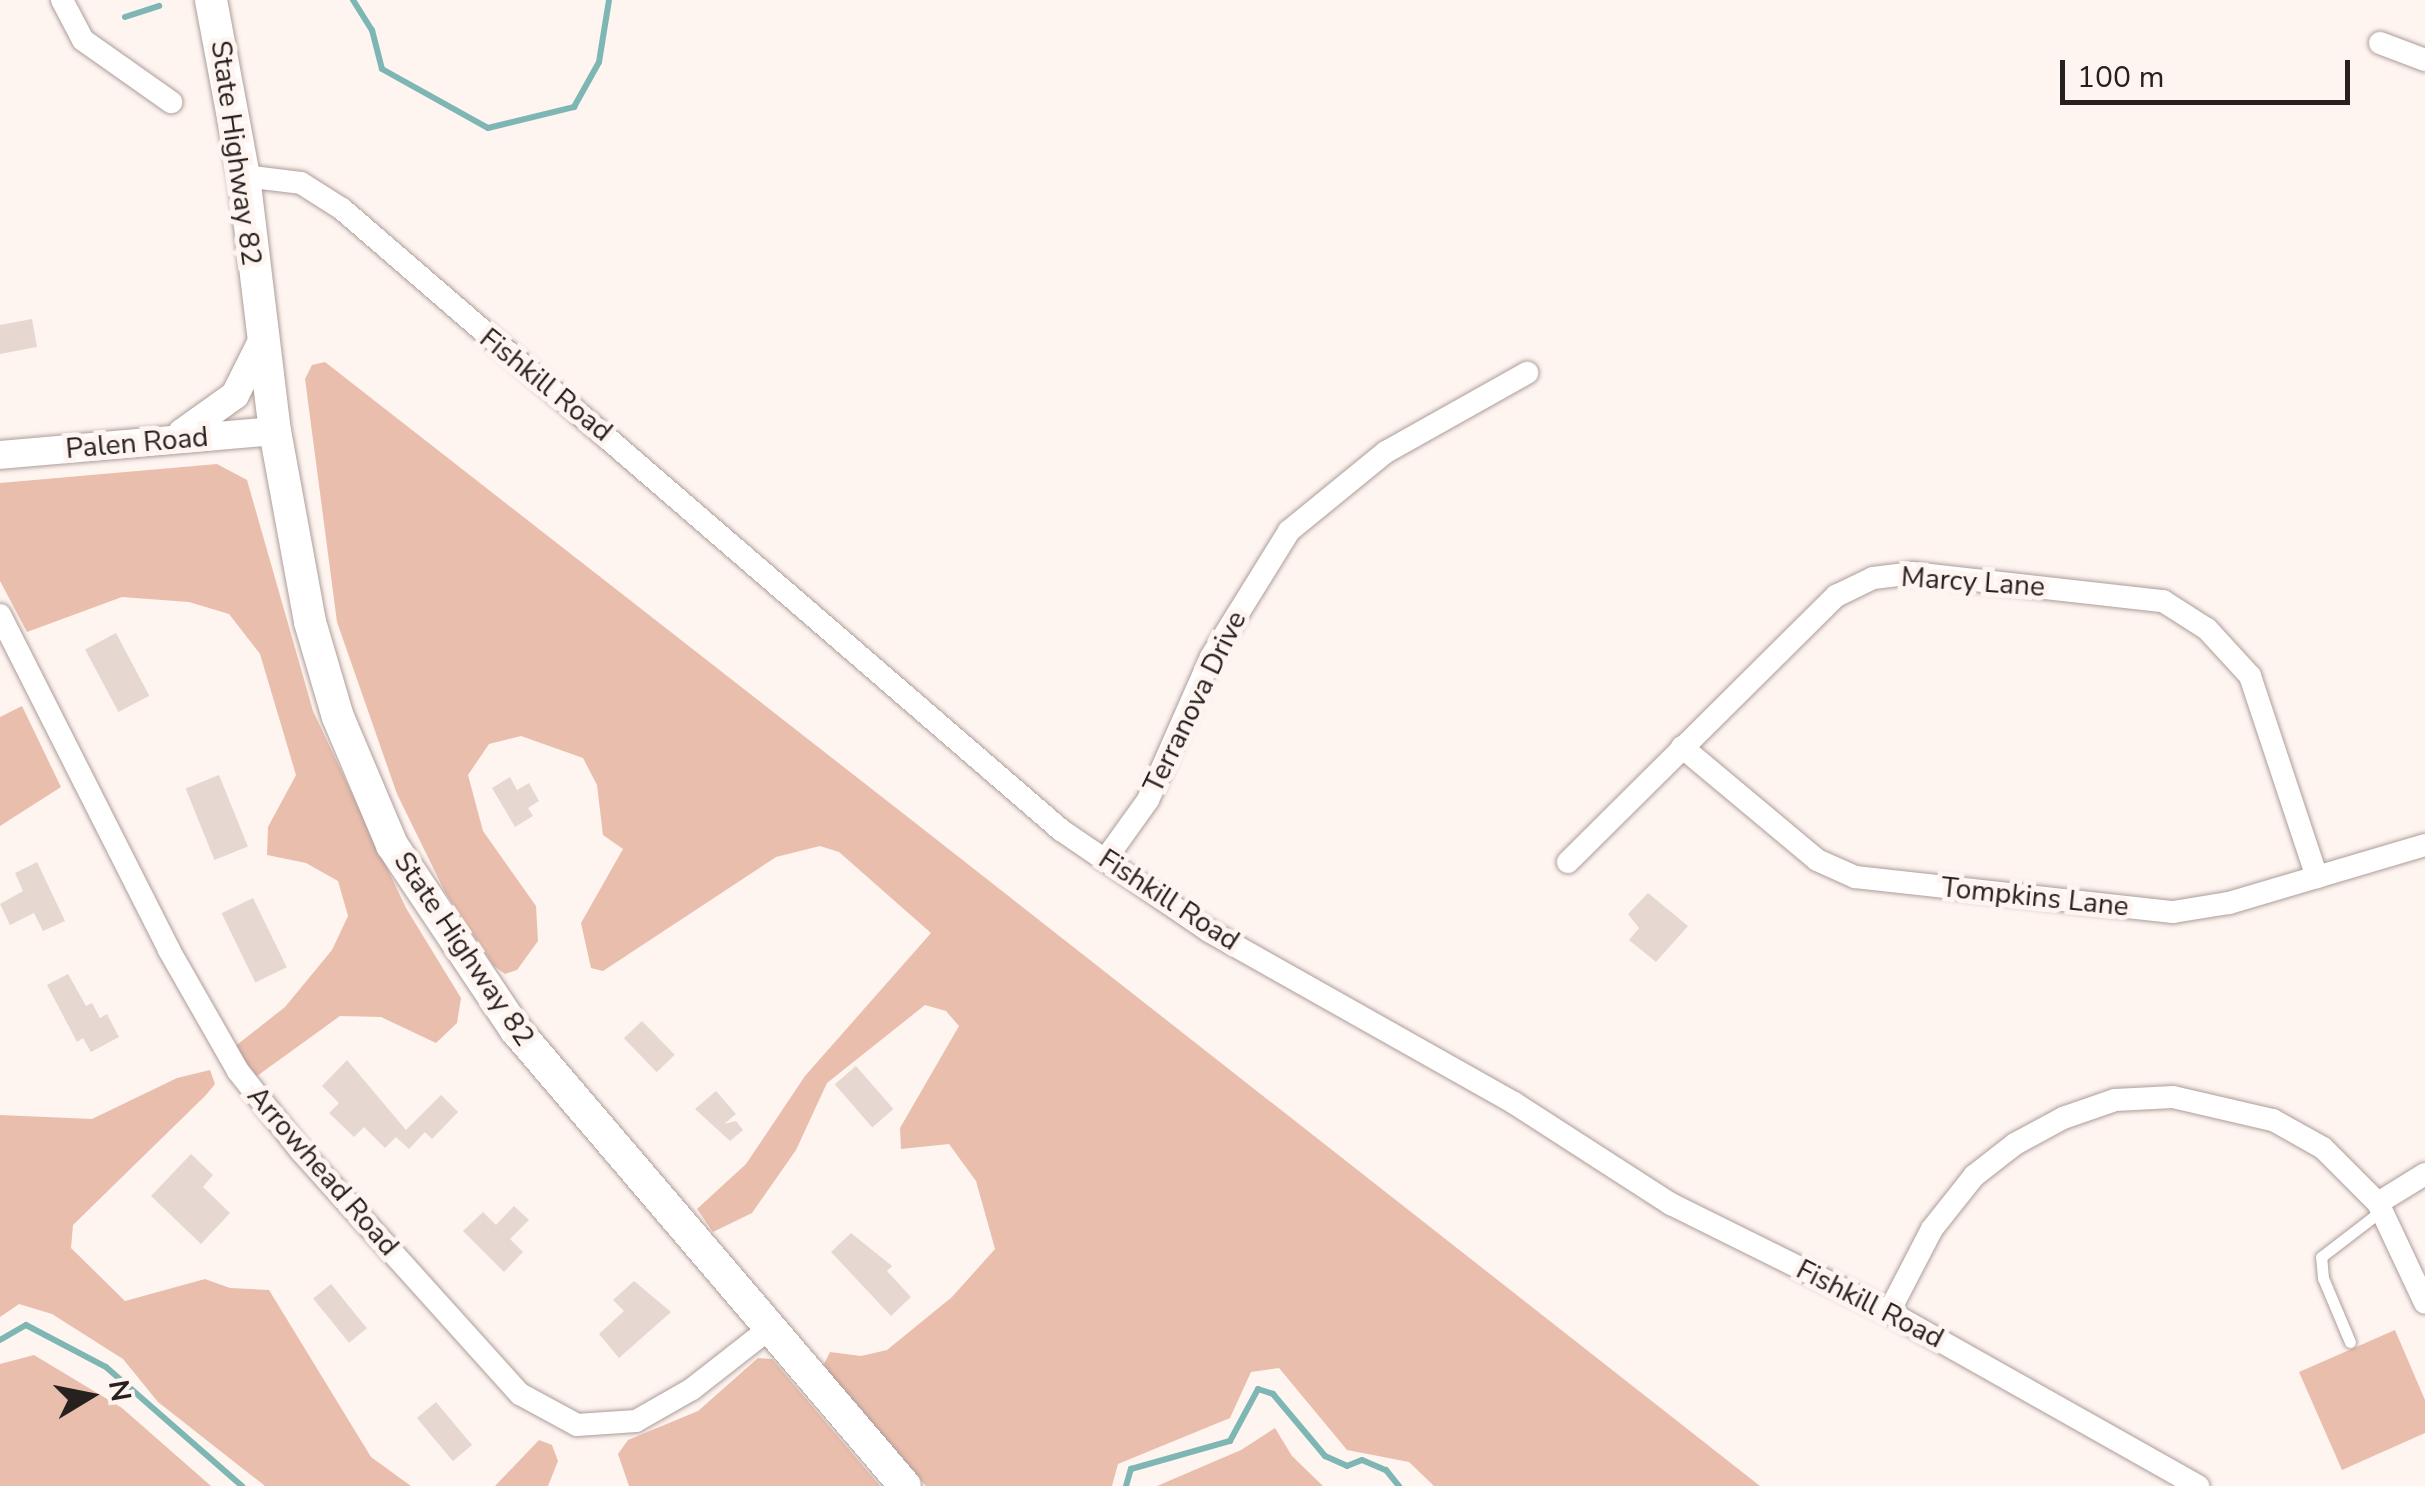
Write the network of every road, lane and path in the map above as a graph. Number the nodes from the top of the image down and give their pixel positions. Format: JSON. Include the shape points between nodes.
{"nodes":[{"id":1,"x":62,"y":0,"type":"edge"},
{"id":2,"x":211,"y":0,"type":"edge"},
{"id":3,"x":2380,"y":42,"type":"dead end"},
{"id":4,"x":2425,"y":60,"type":"edge"},
{"id":5,"x":172,"y":102,"type":"dead end"},
{"id":6,"x":244,"y":176,"type":"junction"},
{"id":7,"x":263,"y":339,"type":"junction"},
{"id":8,"x":1527,"y":373,"type":"dead end"},
{"id":9,"x":274,"y":431,"type":"junction"},
{"id":10,"x":170,"y":439,"type":"junction"},
{"id":11,"x":0,"y":455,"type":"edge"},
{"id":12,"x":0,"y":614,"type":"edge"},
{"id":13,"x":1682,"y":746,"type":"junction"},
{"id":14,"x":2425,"y":844,"type":"edge"},
{"id":15,"x":1105,"y":860,"type":"junction"},
{"id":16,"x":1568,"y":862,"type":"dead end"},
{"id":17,"x":2316,"y":877,"type":"junction"},
{"id":18,"x":2425,"y":1174,"type":"edge"},
{"id":19,"x":2380,"y":1206,"type":"junction"},
{"id":20,"x":2425,"y":1303,"type":"edge"},
{"id":21,"x":1889,"y":1312,"type":"junction"},
{"id":22,"x":770,"y":1328,"type":"junction"},
{"id":23,"x":2350,"y":1342,"type":"dead end"},
{"id":24,"x":905,"y":1486,"type":"edge"},
{"id":25,"x":2198,"y":1486,"type":"edge"}],
"edges":[{"from":1,"to":5,"type":"street","via":[[84,40]]},
{"from":2,"to":6,"type":"main road","name":"State Highway 82"},
{"from":3,"to":4,"type":"street"},
{"from":6,"to":7,"type":"main road","name":"State Highway 82"},
{"from":6,"to":15,"type":"street","name":"Fishkill Road","via":[[301,183],[342,208],[518,367],[636,458],[1061,830]]},
{"from":7,"to":9,"type":"main road","name":"State Highway 82"},
{"from":7,"to":10,"type":"street","via":[[235,395],[214,416]]},
{"from":8,"to":15,"type":"street","name":"Terranova Drive","via":[[1386,452],[1290,531],[1211,657],[1148,800]]},
{"from":9,"to":10,"type":"street","name":"Palen Road"},
{"from":9,"to":22,"type":"main road","name":"State Highway 82","via":[[322,672],[392,844],[496,1005]]},
{"from":10,"to":11,"type":"street","name":"Palen Road"},
{"from":12,"to":22,"type":"street","name":"Arrowhead Road","via":[[169,950],[238,1071],[301,1152],[520,1394],[577,1425],[636,1421],[692,1389]]},
{"from":13,"to":16,"type":"street","name":"Marcy Lane"},
{"from":13,"to":17,"type":"street","name":"Tompkins Lane","via":[[1817,860],[1856,877],[2173,912]]},
{"from":13,"to":17,"type":"street","name":"Marcy Lane","via":[[1836,596],[1873,578],[1912,573],[2164,600],[2208,629],[2250,676]]},
{"from":14,"to":17,"type":"street","name":"Tompkins Lane"},
{"from":15,"to":21,"type":"street","name":"Fishkill Road","via":[[1210,931],[1386,1027],[1671,1204]]},
{"from":18,"to":19,"type":"street"},
{"from":19,"to":20,"type":"street"},
{"from":19,"to":21,"type":"street","via":[[2322,1148],[2274,1120],[2173,1096],[2115,1100],[2062,1118],[1974,1176],[1932,1229]]},
{"from":19,"to":23,"type":"lane","via":[[2322,1257],[2323,1278]]},
{"from":21,"to":25,"type":"street","name":"Fishkill Road"},
{"from":22,"to":24,"type":"main road","name":"State Highway 82"}]}
